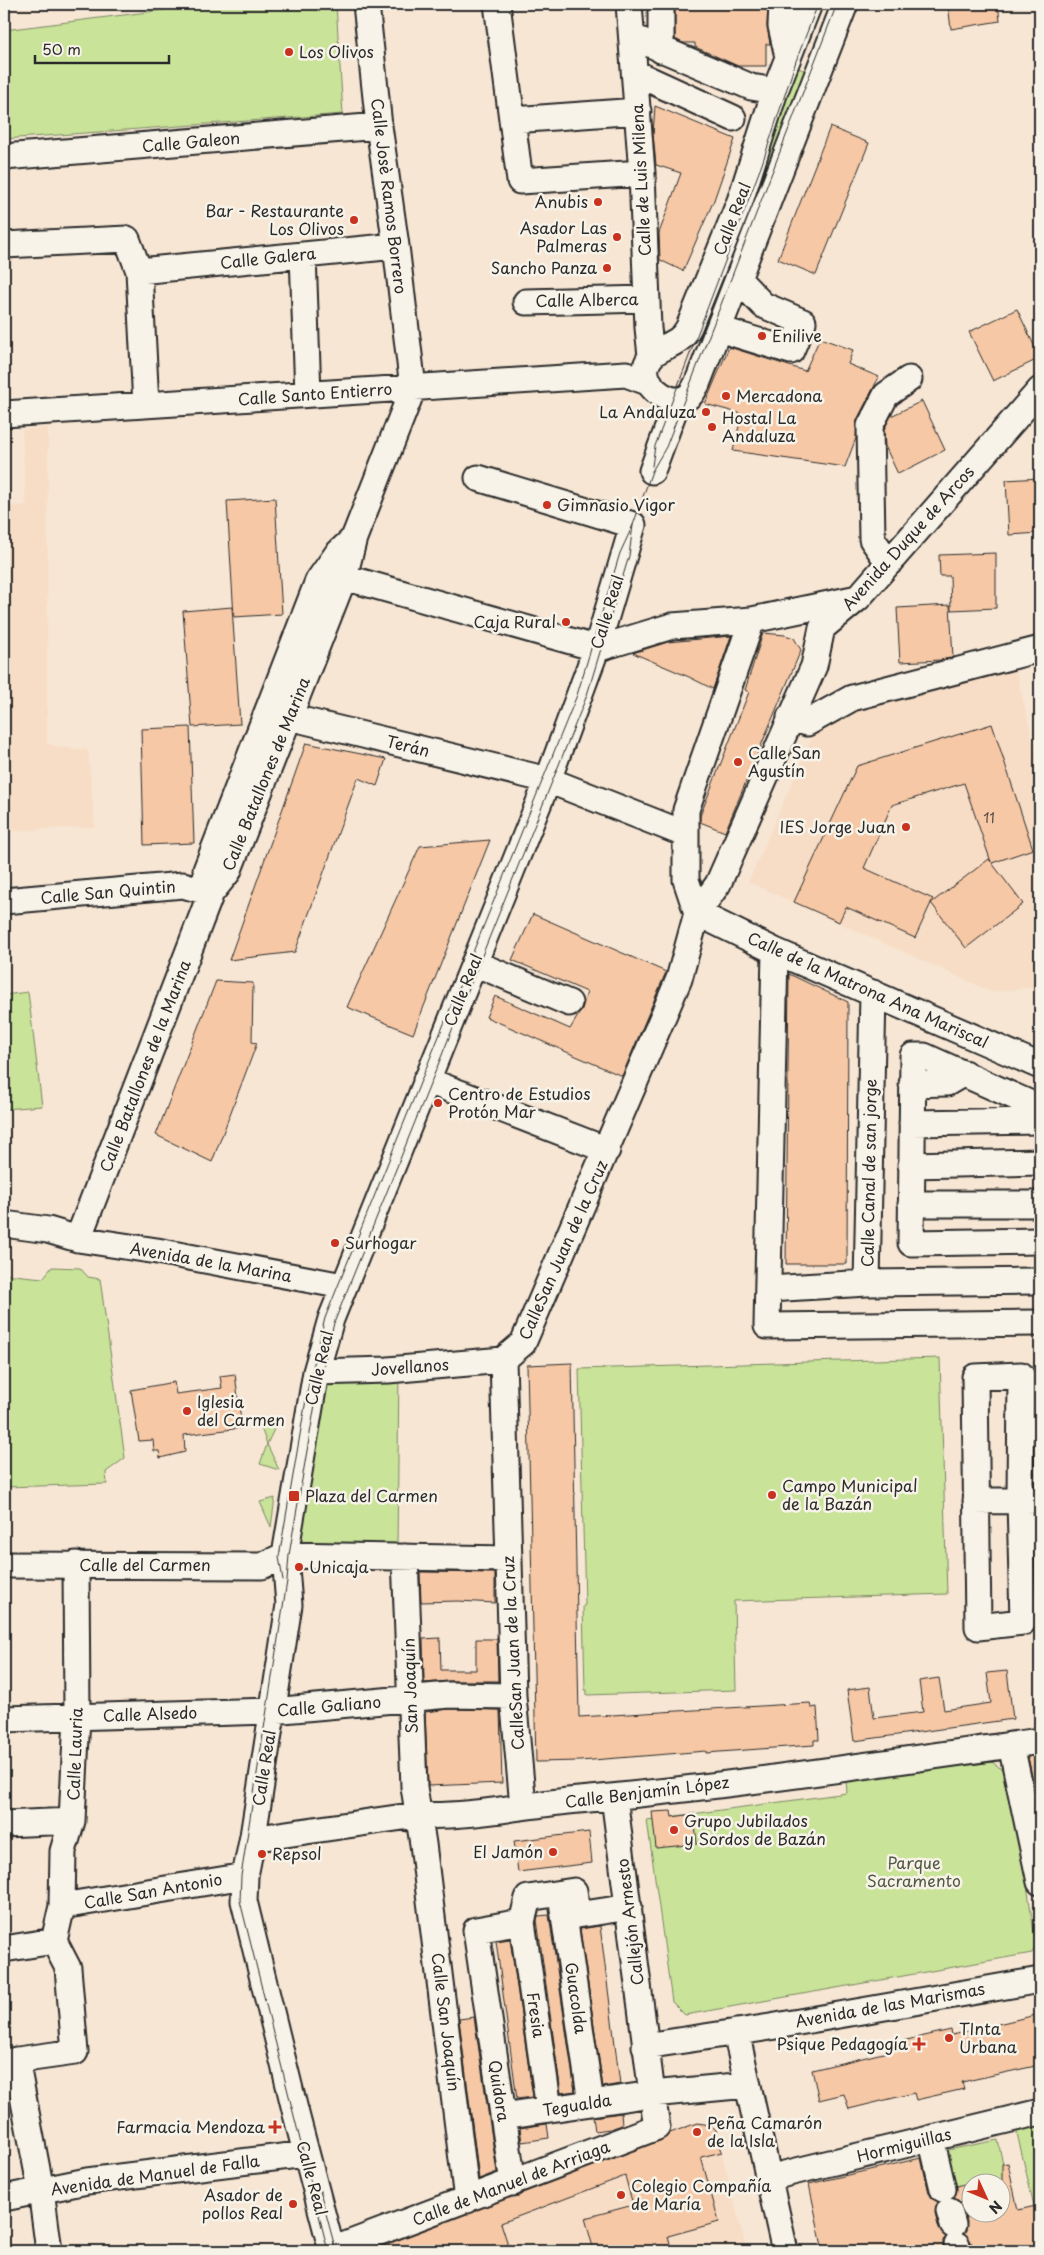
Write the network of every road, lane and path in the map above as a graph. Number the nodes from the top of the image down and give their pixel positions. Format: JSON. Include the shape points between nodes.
{"nodes":[{"id":1,"x":366,"y":4,"type":"edge"},
{"id":2,"x":497,"y":4,"type":"edge"},
{"id":3,"x":629,"y":4,"type":"edge"},
{"id":4,"x":661,"y":4,"type":"edge"},
{"id":5,"x":782,"y":4,"type":"edge"},
{"id":6,"x":809,"y":4,"type":"edge"},
{"id":7,"x":845,"y":4,"type":"edge"},
{"id":8,"x":632,"y":37,"type":"junction"},
{"id":9,"x":661,"y":50,"type":"junction"},
{"id":10,"x":788,"y":58,"type":"junction"},
{"id":11,"x":635,"y":73,"type":"junction"},
{"id":12,"x":775,"y":91,"type":"junction"},
{"id":13,"x":638,"y":111,"type":"junction"},
{"id":14,"x":733,"y":118,"type":"dead end"},
{"id":15,"x":513,"y":120,"type":"junction"},
{"id":16,"x":379,"y":126,"type":"junction"},
{"id":17,"x":4,"y":157,"type":"edge"},
{"id":18,"x":642,"y":173,"type":"junction"},
{"id":19,"x":4,"y":245,"type":"edge"},
{"id":20,"x":396,"y":246,"type":"junction"},
{"id":21,"x":303,"y":255,"type":"junction"},
{"id":22,"x":139,"y":271,"type":"junction"},
{"id":23,"x":738,"y":279,"type":"junction"},
{"id":24,"x":647,"y":299,"type":"junction"},
{"id":25,"x":526,"y":302,"type":"dead end"},
{"id":26,"x":719,"y":329,"type":"junction"},
{"id":27,"x":653,"y":362,"type":"junction"},
{"id":28,"x":626,"y":374,"type":"joint"},
{"id":29,"x":909,"y":379,"type":"dead end"},
{"id":30,"x":412,"y":388,"type":"junction"},
{"id":31,"x":1040,"y":390,"type":"edge"},
{"id":32,"x":308,"y":394,"type":"junction"},
{"id":33,"x":678,"y":400,"type":"junction"},
{"id":34,"x":146,"y":405,"type":"junction"},
{"id":35,"x":4,"y":414,"type":"edge"},
{"id":36,"x":652,"y":472,"type":"dead end"},
{"id":37,"x":478,"y":478,"type":"dead end"},
{"id":38,"x":354,"y":538,"type":"junction"},
{"id":39,"x":889,"y":563,"type":"junction"},
{"id":40,"x":344,"y":578,"type":"junction"},
{"id":41,"x":318,"y":581,"type":"junction"},
{"id":42,"x":858,"y":598,"type":"junction"},
{"id":43,"x":752,"y":620,"type":"junction"},
{"id":44,"x":597,"y":647,"type":"junction"},
{"id":45,"x":1040,"y":649,"type":"edge"},
{"id":46,"x":279,"y":714,"type":"junction"},
{"id":47,"x":790,"y":717,"type":"junction"},
{"id":48,"x":548,"y":780,"type":"junction"},
{"id":49,"x":685,"y":834,"type":"junction"},
{"id":50,"x":211,"y":893,"type":"junction"},
{"id":51,"x":4,"y":901,"type":"edge"},
{"id":52,"x":697,"y":913,"type":"junction"},
{"id":53,"x":775,"y":951,"type":"junction"},
{"id":54,"x":474,"y":963,"type":"junction"},
{"id":55,"x":873,"y":993,"type":"junction"},
{"id":56,"x":569,"y":1003,"type":"dead end"},
{"id":57,"x":942,"y":1023,"type":"junction"},
{"id":58,"x":924,"y":1056,"type":"junction"},
{"id":59,"x":1040,"y":1066,"type":"edge"},
{"id":60,"x":964,"y":1073,"type":"junction"},
{"id":61,"x":426,"y":1080,"type":"junction"},
{"id":62,"x":912,"y":1084,"type":"junction"},
{"id":63,"x":1040,"y":1108,"type":"edge"},
{"id":64,"x":1040,"y":1121,"type":"edge"},
{"id":65,"x":912,"y":1123,"type":"junction"},
{"id":66,"x":608,"y":1150,"type":"junction"},
{"id":67,"x":1040,"y":1162,"type":"edge"},
{"id":68,"x":912,"y":1165,"type":"junction"},
{"id":69,"x":911,"y":1204,"type":"junction"},
{"id":70,"x":1040,"y":1204,"type":"edge"},
{"id":71,"x":4,"y":1224,"type":"edge"},
{"id":72,"x":78,"y":1239,"type":"junction"},
{"id":73,"x":4,"y":1241,"type":"edge"},
{"id":74,"x":1040,"y":1241,"type":"edge"},
{"id":75,"x":1040,"y":1281,"type":"edge"},
{"id":76,"x":867,"y":1283,"type":"junction"},
{"id":77,"x":343,"y":1286,"type":"junction"},
{"id":78,"x":769,"y":1289,"type":"junction"},
{"id":79,"x":1040,"y":1323,"type":"edge"},
{"id":80,"x":503,"y":1360,"type":"junction"},
{"id":81,"x":316,"y":1372,"type":"junction"},
{"id":82,"x":1030,"y":1500,"type":"edge"},
{"id":83,"x":976,"y":1501,"type":"junction"},
{"id":84,"x":285,"y":1555,"type":"junction"},
{"id":85,"x":405,"y":1557,"type":"junction"},
{"id":86,"x":508,"y":1560,"type":"junction"},
{"id":87,"x":76,"y":1564,"type":"junction"},
{"id":88,"x":4,"y":1565,"type":"edge"},
{"id":89,"x":513,"y":1696,"type":"junction"},
{"id":90,"x":411,"y":1700,"type":"junction"},
{"id":91,"x":269,"y":1711,"type":"junction"},
{"id":92,"x":77,"y":1716,"type":"junction"},
{"id":93,"x":4,"y":1720,"type":"edge"},
{"id":94,"x":1040,"y":1741,"type":"edge"},
{"id":95,"x":1011,"y":1745,"type":"junction"},
{"id":96,"x":614,"y":1797,"type":"junction"},
{"id":97,"x":523,"y":1806,"type":"junction"},
{"id":98,"x":418,"y":1816,"type":"junction"},
{"id":99,"x":72,"y":1821,"type":"junction"},
{"id":100,"x":4,"y":1824,"type":"edge"},
{"id":101,"x":254,"y":1836,"type":"junction"},
{"id":102,"x":423,"y":1844,"type":"joint"},
{"id":103,"x":245,"y":1876,"type":"junction"},
{"id":104,"x":1040,"y":1882,"type":"edge"},
{"id":105,"x":560,"y":1892,"type":"junction"},
{"id":106,"x":62,"y":1906,"type":"junction"},
{"id":107,"x":629,"y":1907,"type":"junction"},
{"id":108,"x":522,"y":1922,"type":"junction"},
{"id":109,"x":54,"y":1941,"type":"junction"},
{"id":110,"x":4,"y":1949,"type":"edge"},
{"id":111,"x":1040,"y":1980,"type":"edge"},
{"id":112,"x":485,"y":1999,"type":"junction"},
{"id":113,"x":444,"y":2007,"type":"junction"},
{"id":114,"x":736,"y":2032,"type":"junction"},
{"id":115,"x":645,"y":2046,"type":"junction"},
{"id":116,"x":10,"y":2061,"type":"edge"},
{"id":117,"x":747,"y":2085,"type":"junction"},
{"id":118,"x":652,"y":2094,"type":"junction"},
{"id":119,"x":591,"y":2103,"type":"junction"},
{"id":120,"x":549,"y":2109,"type":"junction"},
{"id":121,"x":1040,"y":2112,"type":"edge"},
{"id":122,"x":503,"y":2116,"type":"junction"},
{"id":123,"x":931,"y":2138,"type":"junction"},
{"id":124,"x":306,"y":2154,"type":"junction"},
{"id":125,"x":768,"y":2178,"type":"junction"},
{"id":126,"x":513,"y":2183,"type":"junction"},
{"id":127,"x":40,"y":2190,"type":"junction"},
{"id":128,"x":4,"y":2198,"type":"edge"},
{"id":129,"x":468,"y":2200,"type":"junction"},
{"id":130,"x":952,"y":2224,"type":"edge"},
{"id":131,"x":49,"y":2251,"type":"edge"},
{"id":132,"x":332,"y":2251,"type":"edge"},
{"id":133,"x":784,"y":2251,"type":"edge"}],
"edges":[{"from":1,"to":16,"type":"street","name":"Calle Josè Ramos Borrero"},
{"from":2,"to":15,"type":"street"},
{"from":3,"to":8,"type":"street","name":"Calle de Luis Milena"},
{"from":4,"to":9,"type":"street"},
{"from":5,"to":10,"type":"street","via":[[781,26]]},
{"from":6,"to":10,"type":"street","name":"Calle Real"},
{"from":7,"to":23,"type":"street","name":"Calle Real"},
{"from":8,"to":9,"type":"street"},
{"from":8,"to":11,"type":"street","name":"Calle de Luis Milena"},
{"from":9,"to":12,"type":"street","via":[[751,87]]},
{"from":10,"to":12,"type":"street","name":"Calle Real"},
{"from":11,"to":13,"type":"street","name":"Calle de Luis Milena"},
{"from":11,"to":14,"type":"street"},
{"from":12,"to":27,"type":"street","name":"Calle Real","via":[[740,201],[689,327],[681,340]]},
{"from":13,"to":15,"type":"street"},
{"from":13,"to":18,"type":"street","name":"Calle de Luis Milena"},
{"from":15,"to":18,"type":"street","via":[[520,180]]},
{"from":16,"to":17,"type":"street","name":"Calle Galeon"},
{"from":16,"to":20,"type":"street","name":"Calle Josè Ramos Borrero"},
{"from":18,"to":24,"type":"street","name":"Calle de Luis Milena"},
{"from":19,"to":22,"type":"street","via":[[127,239]]},
{"from":20,"to":21,"type":"street","name":"Calle Galera"},
{"from":20,"to":30,"type":"street","name":"Calle Josè Ramos Borrero"},
{"from":21,"to":22,"type":"street","name":"Calle Galera"},
{"from":21,"to":32,"type":"street"},
{"from":22,"to":34,"type":"street"},
{"from":23,"to":26,"type":"street","name":"Calle Real"},
{"from":23,"to":26,"type":"street","via":[[763,305],[803,322],[791,352]]},
{"from":24,"to":25,"type":"street","name":"Calle Alberca"},
{"from":24,"to":27,"type":"street","name":"Calle de Luis Milena"},
{"from":26,"to":33,"type":"street","name":"Calle Real","via":[[697,384],[690,395]]},
{"from":27,"to":28,"type":"street","name":"Calle Real"},
{"from":27,"to":33,"type":"street","via":[[662,397]]},
{"from":28,"to":30,"type":"street","name":"Calle Santo Entierro"},
{"from":29,"to":39,"type":"street","via":[[886,396],[870,426],[872,539]]},
{"from":30,"to":32,"type":"street","name":"Calle Santo Entierro"},
{"from":30,"to":38,"type":"street"},
{"from":31,"to":39,"type":"street","name":"Avenida Duque de Arcos"},
{"from":32,"to":34,"type":"street","name":"Calle Santo Entierro"},
{"from":33,"to":36,"type":"street"},
{"from":34,"to":35,"type":"street","name":"Calle Santo Entierro"},
{"from":37,"to":44,"type":"street","name":"Calle Real","via":[[633,524]]},
{"from":38,"to":40,"type":"street","name":"Calle Batallones de Marina"},
{"from":38,"to":41,"type":"street","name":"Calle Batallones de Marina","via":[[337,554]]},
{"from":39,"to":42,"type":"street","name":"Avenida Duque de Arcos"},
{"from":40,"to":41,"type":"street"},
{"from":40,"to":44,"type":"street"},
{"from":40,"to":46,"type":"street","name":"Calle Batallones de Marina"},
{"from":41,"to":46,"type":"street","name":"Calle Batallones de Marina"},
{"from":42,"to":43,"type":"street"},
{"from":42,"to":47,"type":"street","name":"Avenida Duque de Arcos","via":[[822,628],[814,666]]},
{"from":43,"to":44,"type":"street","via":[[672,626]]},
{"from":43,"to":49,"type":"street","via":[[686,810]]},
{"from":44,"to":48,"type":"street","name":"Calle Real"},
{"from":45,"to":47,"type":"street","via":[[852,698],[807,723]]},
{"from":46,"to":48,"type":"street","name":"Terán"},
{"from":46,"to":50,"type":"street","name":"Calle Batallones de Marina","via":[[206,870]]},
{"from":47,"to":52,"type":"street","name":"Avenida Duque de Arcos","via":[[718,884]]},
{"from":48,"to":49,"type":"street","name":"Terán"},
{"from":48,"to":54,"type":"street","name":"Calle Real"},
{"from":49,"to":52,"type":"street","via":[[686,880]]},
{"from":50,"to":51,"type":"street","name":"Calle San Quintin","via":[[182,885]]},
{"from":50,"to":72,"type":"street","name":"Calle Batallones de la Marina"},
{"from":52,"to":53,"type":"street","name":"Calle de la Matrona Ana Mariscal"},
{"from":52,"to":66,"type":"street","name":"CalleSan Juan de la Cruz","via":[[679,979]]},
{"from":53,"to":55,"type":"street","name":"Calle de la Matrona Ana Mariscal"},
{"from":53,"to":78,"type":"street"},
{"from":54,"to":56,"type":"street"},
{"from":54,"to":61,"type":"street","name":"Calle Real"},
{"from":55,"to":57,"type":"street","name":"Calle de la Matrona Ana Mariscal"},
{"from":55,"to":76,"type":"street","name":"Calle Canal de san jorge"},
{"from":57,"to":58,"type":"street"},
{"from":57,"to":59,"type":"street","name":"Calle de la Matrona Ana Mariscal"},
{"from":58,"to":60,"type":"street"},
{"from":58,"to":62,"type":"street","via":[[913,1056]]},
{"from":60,"to":62,"type":"street","via":[[947,1083]]},
{"from":60,"to":63,"type":"street"},
{"from":61,"to":66,"type":"street"},
{"from":61,"to":77,"type":"street","name":"Calle Real"},
{"from":62,"to":65,"type":"street"},
{"from":64,"to":65,"type":"street"},
{"from":65,"to":68,"type":"street"},
{"from":66,"to":80,"type":"street","name":"CalleSan Juan de la Cruz","via":[[524,1343]]},
{"from":67,"to":68,"type":"street"},
{"from":68,"to":69,"type":"street"},
{"from":69,"to":70,"type":"street"},
{"from":69,"to":74,"type":"street","via":[[911,1243]]},
{"from":71,"to":72,"type":"street","name":"Avenida de la Marina","via":[[48,1230]]},
{"from":72,"to":73,"type":"street","name":"Avenida de la Marina","via":[[47,1243]]},
{"from":72,"to":77,"type":"street","name":"Avenida de la Marina"},
{"from":75,"to":76,"type":"street"},
{"from":76,"to":78,"type":"street","name":"Calle Canal de san jorge"},
{"from":77,"to":81,"type":"street","name":"Calle Real"},
{"from":78,"to":79,"type":"street","via":[[767,1326]]},
{"from":80,"to":81,"type":"street","name":"Jovellanos"},
{"from":80,"to":86,"type":"street","name":"CalleSan Juan de la Cruz"},
{"from":81,"to":84,"type":"street","name":"Calle Real"},
{"from":82,"to":83,"type":"street"},
{"from":82,"to":83,"type":"street","via":[[1023,1622],[978,1627]]},
{"from":82,"to":83,"type":"street","via":[[1021,1375],[975,1377]]},
{"from":84,"to":85,"type":"street"},
{"from":84,"to":87,"type":"street","name":"Calle del Carmen","via":[[262,1566]]},
{"from":84,"to":91,"type":"street","name":"Calle Real","via":[[289,1605]]},
{"from":85,"to":86,"type":"street"},
{"from":85,"to":90,"type":"street","name":"San Joaquín"},
{"from":86,"to":89,"type":"street","name":"CalleSan Juan de la Cruz"},
{"from":87,"to":88,"type":"street","name":"Calle del Carmen"},
{"from":87,"to":92,"type":"street","name":"Calle Lauria"},
{"from":89,"to":90,"type":"street","name":"Calle Galiano","via":[[450,1695]]},
{"from":89,"to":97,"type":"street","name":"CalleSan Juan de la Cruz"},
{"from":90,"to":91,"type":"street","name":"Calle Galiano"},
{"from":90,"to":98,"type":"street","name":"San Joaquín"},
{"from":91,"to":92,"type":"street","name":"Calle Alsedo"},
{"from":91,"to":101,"type":"street","name":"Calle Real"},
{"from":92,"to":93,"type":"street","name":"Calle Alsedo"},
{"from":92,"to":99,"type":"street","name":"Calle Lauria"},
{"from":94,"to":95,"type":"street","name":"Calle Benjamín López"},
{"from":95,"to":96,"type":"street","name":"Calle Benjamín López"},
{"from":95,"to":104,"type":"street"},
{"from":96,"to":97,"type":"street","name":"Calle Benjamín López"},
{"from":96,"to":107,"type":"street","name":"Callejón Arnesto"},
{"from":97,"to":98,"type":"street","name":"Calle Benjamín López","via":[[439,1817]]},
{"from":98,"to":101,"type":"street","name":"Calle Benjamín López"},
{"from":98,"to":102,"type":"street","name":"San Joaquín"},
{"from":99,"to":100,"type":"street"},
{"from":99,"to":106,"type":"street","name":"Calle Lauria","via":[[63,1852]]},
{"from":101,"to":103,"type":"street","name":"Calle Real"},
{"from":102,"to":113,"type":"street","name":"Calle San Joaquín"},
{"from":103,"to":106,"type":"street","name":"Calle San Antonio"},
{"from":103,"to":124,"type":"street","name":"Calle Real","via":[[244,1901]]},
{"from":105,"to":107,"type":"street","via":[[574,1890],[578,1915]]},
{"from":105,"to":108,"type":"street","via":[[528,1898]]},
{"from":105,"to":119,"type":"street","name":"Guacolda"},
{"from":106,"to":109,"type":"street","name":"Calle Lauria"},
{"from":107,"to":115,"type":"street","name":"Callejón Arnesto"},
{"from":108,"to":112,"type":"street","name":"Quidora","via":[[476,1930]]},
{"from":108,"to":120,"type":"street","name":"Fresia"},
{"from":109,"to":110,"type":"street"},
{"from":109,"to":116,"type":"street","via":[[68,1968],[75,2052]]},
{"from":111,"to":114,"type":"street","name":"Avenida de las Marismas"},
{"from":112,"to":113,"type":"street"},
{"from":112,"to":122,"type":"street","name":"Quidora"},
{"from":113,"to":129,"type":"street","name":"Calle San Joaquín"},
{"from":114,"to":115,"type":"street","name":"Avenida de las Marismas"},
{"from":114,"to":117,"type":"street"},
{"from":115,"to":118,"type":"street"},
{"from":116,"to":127,"type":"street"},
{"from":117,"to":118,"type":"street"},
{"from":117,"to":125,"type":"street"},
{"from":118,"to":119,"type":"street","name":"Tegualda"},
{"from":118,"to":126,"type":"street","name":"Calle de Manuel de Arriaga","via":[[657,2127]]},
{"from":119,"to":120,"type":"street","name":"Tegualda"},
{"from":120,"to":122,"type":"street","name":"Tegualda"},
{"from":121,"to":123,"type":"street","name":"Hormiguillas"},
{"from":122,"to":126,"type":"street","name":"Quidora"},
{"from":123,"to":125,"type":"street","name":"Hormiguillas"},
{"from":123,"to":130,"type":"street"},
{"from":124,"to":127,"type":"street","name":"Avenida de Manuel de Falla","via":[[87,2181]]},
{"from":124,"to":132,"type":"street","name":"Calle Real"},
{"from":125,"to":133,"type":"street"},
{"from":126,"to":129,"type":"street","name":"Calle de Manuel de Arriaga"},
{"from":127,"to":128,"type":"street","name":"Avenida de Manuel de Falla"},
{"from":127,"to":131,"type":"street"},
{"from":129,"to":132,"type":"street","name":"Calle de Manuel de Arriaga"}]}
